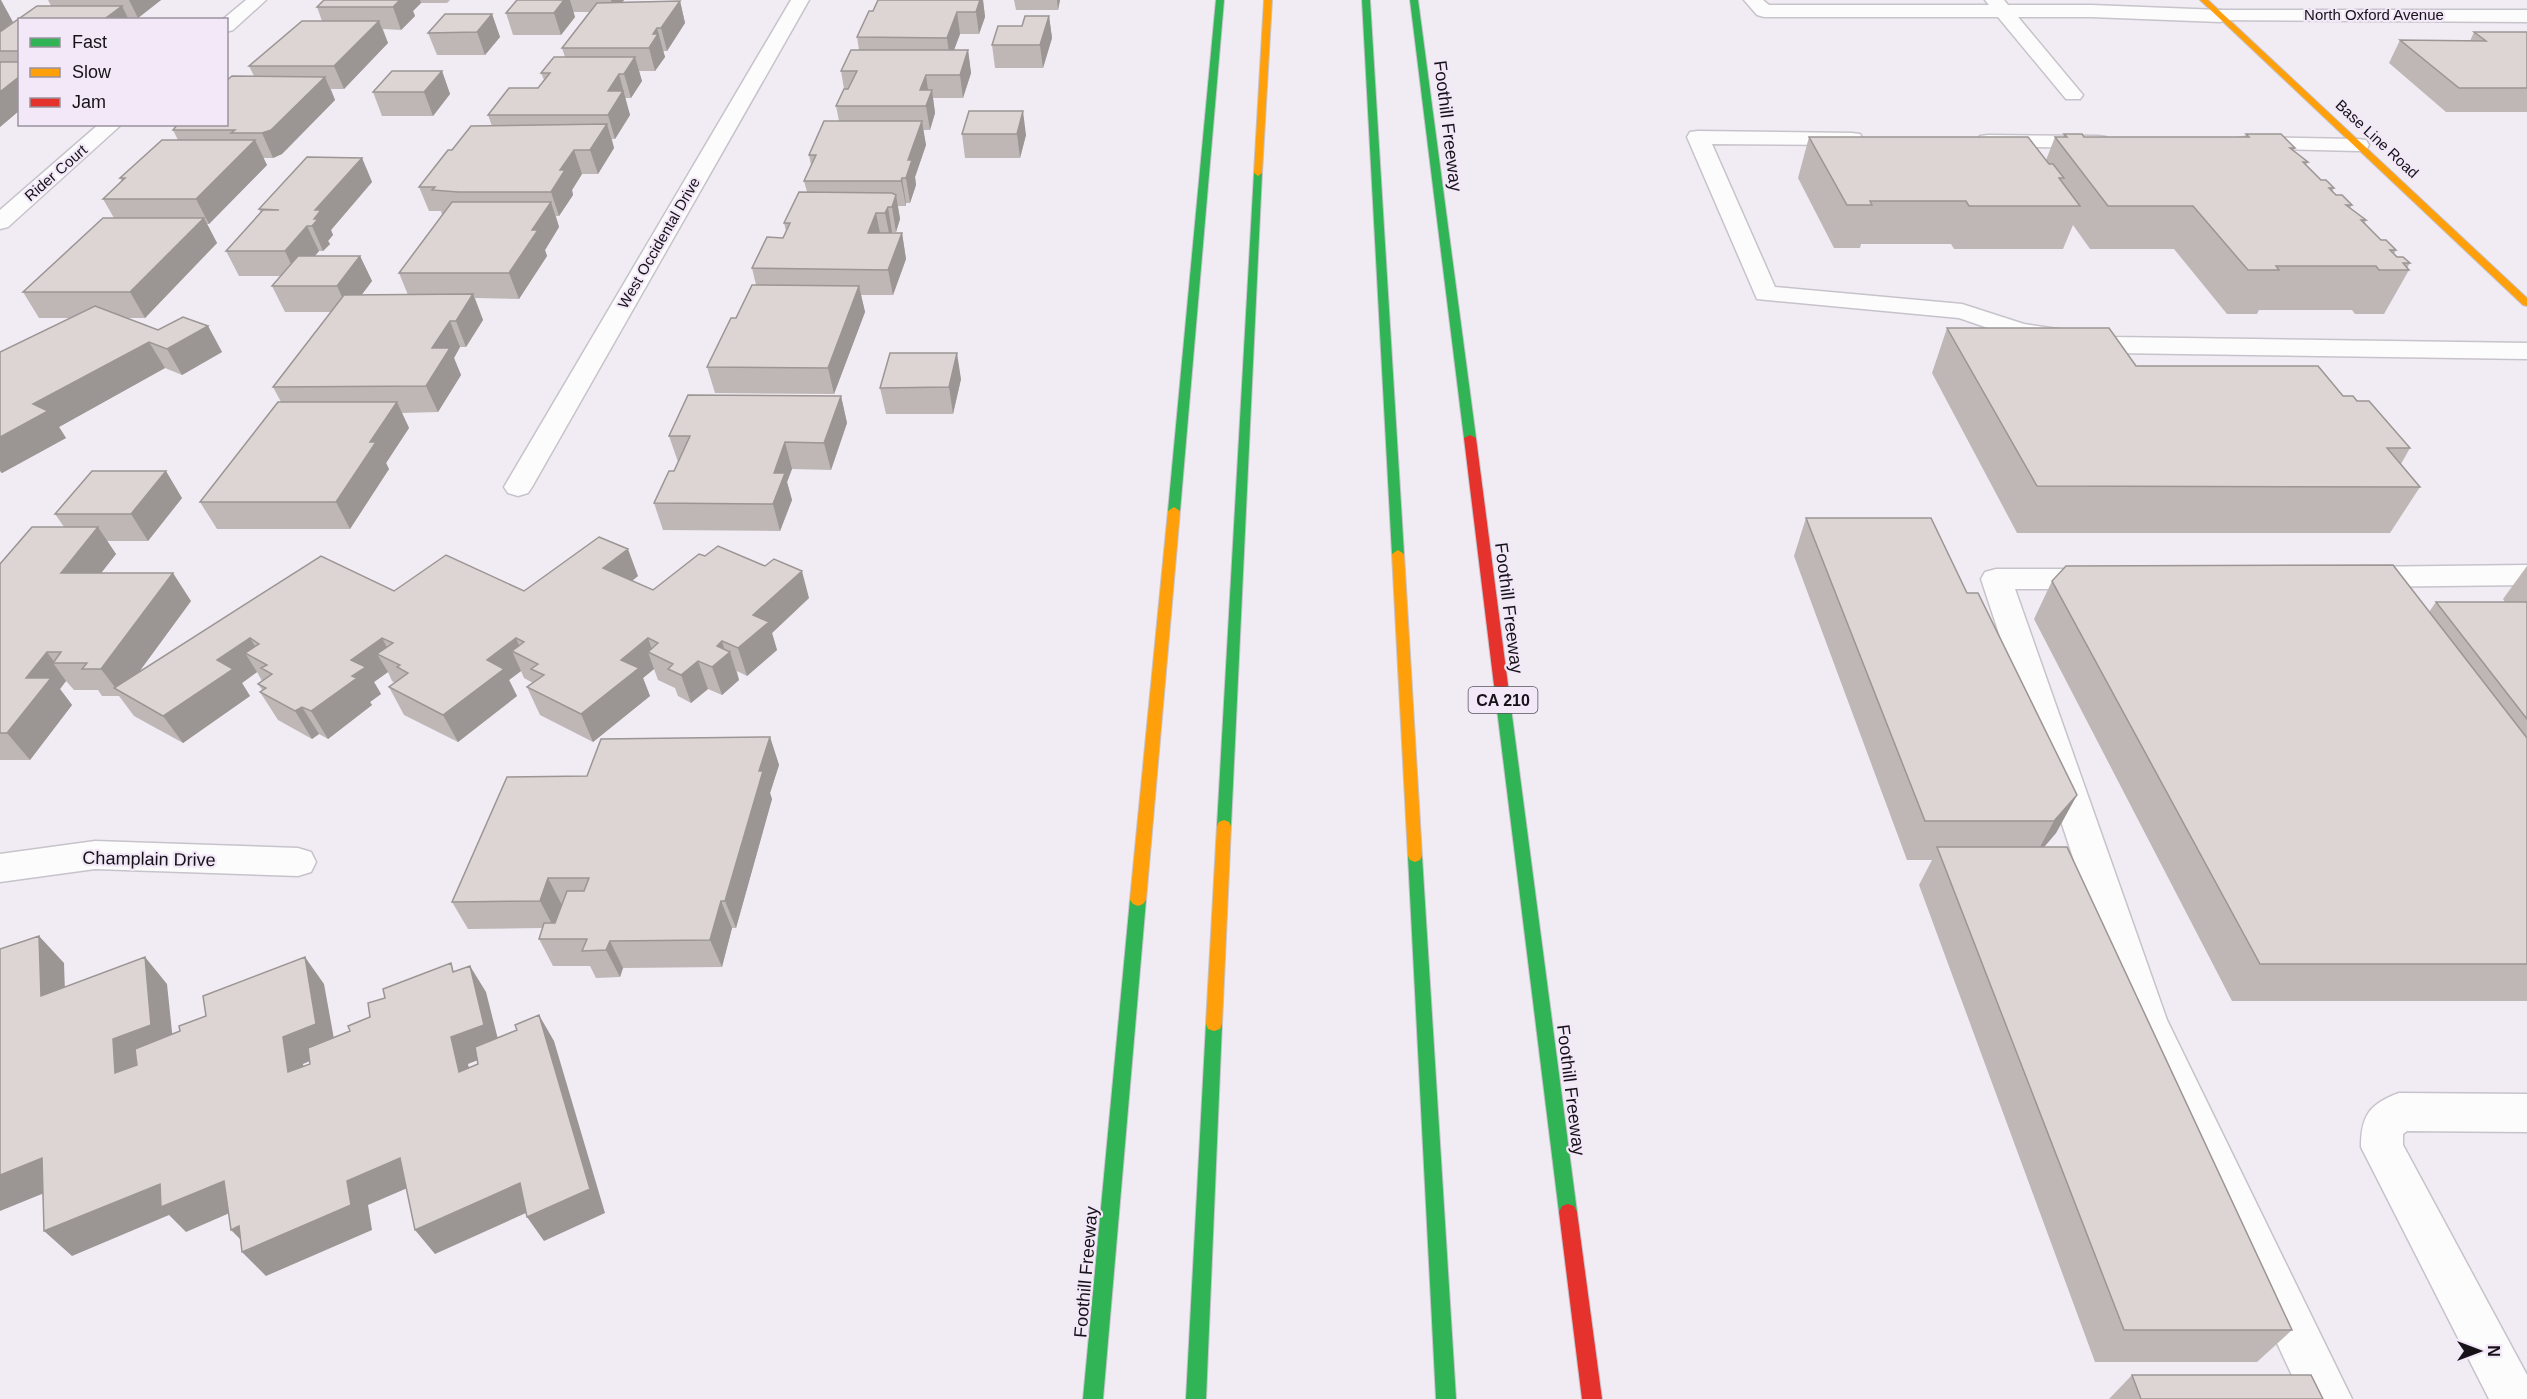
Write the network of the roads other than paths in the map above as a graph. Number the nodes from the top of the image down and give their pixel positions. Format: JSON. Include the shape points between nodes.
{"nodes":[{"id":1,"x":257,"y":0,"type":"edge"},
{"id":2,"x":800,"y":0,"type":"edge"},
{"id":3,"x":1220,"y":0,"type":"edge"},
{"id":4,"x":1268,"y":0,"type":"edge"},
{"id":5,"x":1365,"y":0,"type":"edge"},
{"id":6,"x":1414,"y":0,"type":"edge"},
{"id":7,"x":1753,"y":0,"type":"edge"},
{"id":8,"x":2204,"y":0,"type":"edge"},
{"id":9,"x":1998,"y":6,"type":"edge"},
{"id":10,"x":2220,"y":16,"type":"junction"},
{"id":11,"x":2527,"y":16,"type":"edge"},
{"id":12,"x":228,"y":24,"type":"edge"},
{"id":13,"x":2073,"y":95,"type":"dead end"},
{"id":14,"x":110,"y":126,"type":"edge"},
{"id":15,"x":1875,"y":139,"type":"edge"},
{"id":16,"x":1969,"y":140,"type":"edge"},
{"id":17,"x":2122,"y":142,"type":"edge"},
{"id":18,"x":2228,"y":143,"type":"edge"},
{"id":19,"x":2358,"y":145,"type":"junction"},
{"id":20,"x":0,"y":222,"type":"edge"},
{"id":21,"x":2527,"y":303,"type":"edge"},
{"id":22,"x":2527,"y":351,"type":"edge"},
{"id":23,"x":518,"y":487,"type":"dead end"},
{"id":24,"x":2527,"y":575,"type":"edge"},
{"id":25,"x":2325,"y":577,"type":"edge"},
{"id":26,"x":2134,"y":578,"type":"edge"},
{"id":27,"x":298,"y":862,"type":"dead end"},
{"id":28,"x":0,"y":868,"type":"edge"},
{"id":29,"x":2527,"y":1113,"type":"edge"},
{"id":30,"x":1092,"y":1399,"type":"edge"},
{"id":31,"x":1196,"y":1399,"type":"edge"},
{"id":32,"x":1446,"y":1399,"type":"edge"},
{"id":33,"x":1592,"y":1399,"type":"edge"},
{"id":34,"x":2328,"y":1399,"type":"edge"},
{"id":35,"x":2514,"y":1399,"type":"edge"}],
"edges":[{"from":1,"to":12,"type":"street"},
{"from":2,"to":23,"type":"street","name":"West Occidental Drive"},
{"from":3,"to":30,"type":"main road","name":"Foothill Freeway"},
{"from":4,"to":31,"type":"main road"},
{"from":5,"to":32,"type":"main road"},
{"from":6,"to":33,"type":"main road","name":"Foothill Freeway","number":"CA 210"},
{"from":7,"to":9,"type":"street","name":"North Oxford Avenue","via":[[1764,11]]},
{"from":8,"to":10,"type":"main road","name":"Base Line Road"},
{"from":9,"to":10,"type":"street","name":"North Oxford Avenue"},
{"from":9,"to":13,"type":"street"},
{"from":10,"to":11,"type":"street","name":"North Oxford Avenue"},
{"from":10,"to":19,"type":"main road","name":"Base Line Road"},
{"from":14,"to":20,"type":"street","name":"Rider Court"},
{"from":15,"to":22,"type":"street","via":[[1698,137],[1766,294],[1962,311],[2020,331],[2113,345]]},
{"from":16,"to":17,"type":"street"},
{"from":18,"to":19,"type":"street"},
{"from":19,"to":21,"type":"main road","name":"Base Line Road"},
{"from":24,"to":25,"type":"street"},
{"from":26,"to":34,"type":"street","via":[[1996,579],[2147,1021]]},
{"from":27,"to":28,"type":"street","name":"Champlain Drive","via":[[95,855]]},
{"from":29,"to":35,"type":"street","via":[[2399,1112],[2382,1126],[2382,1147]]}]}
